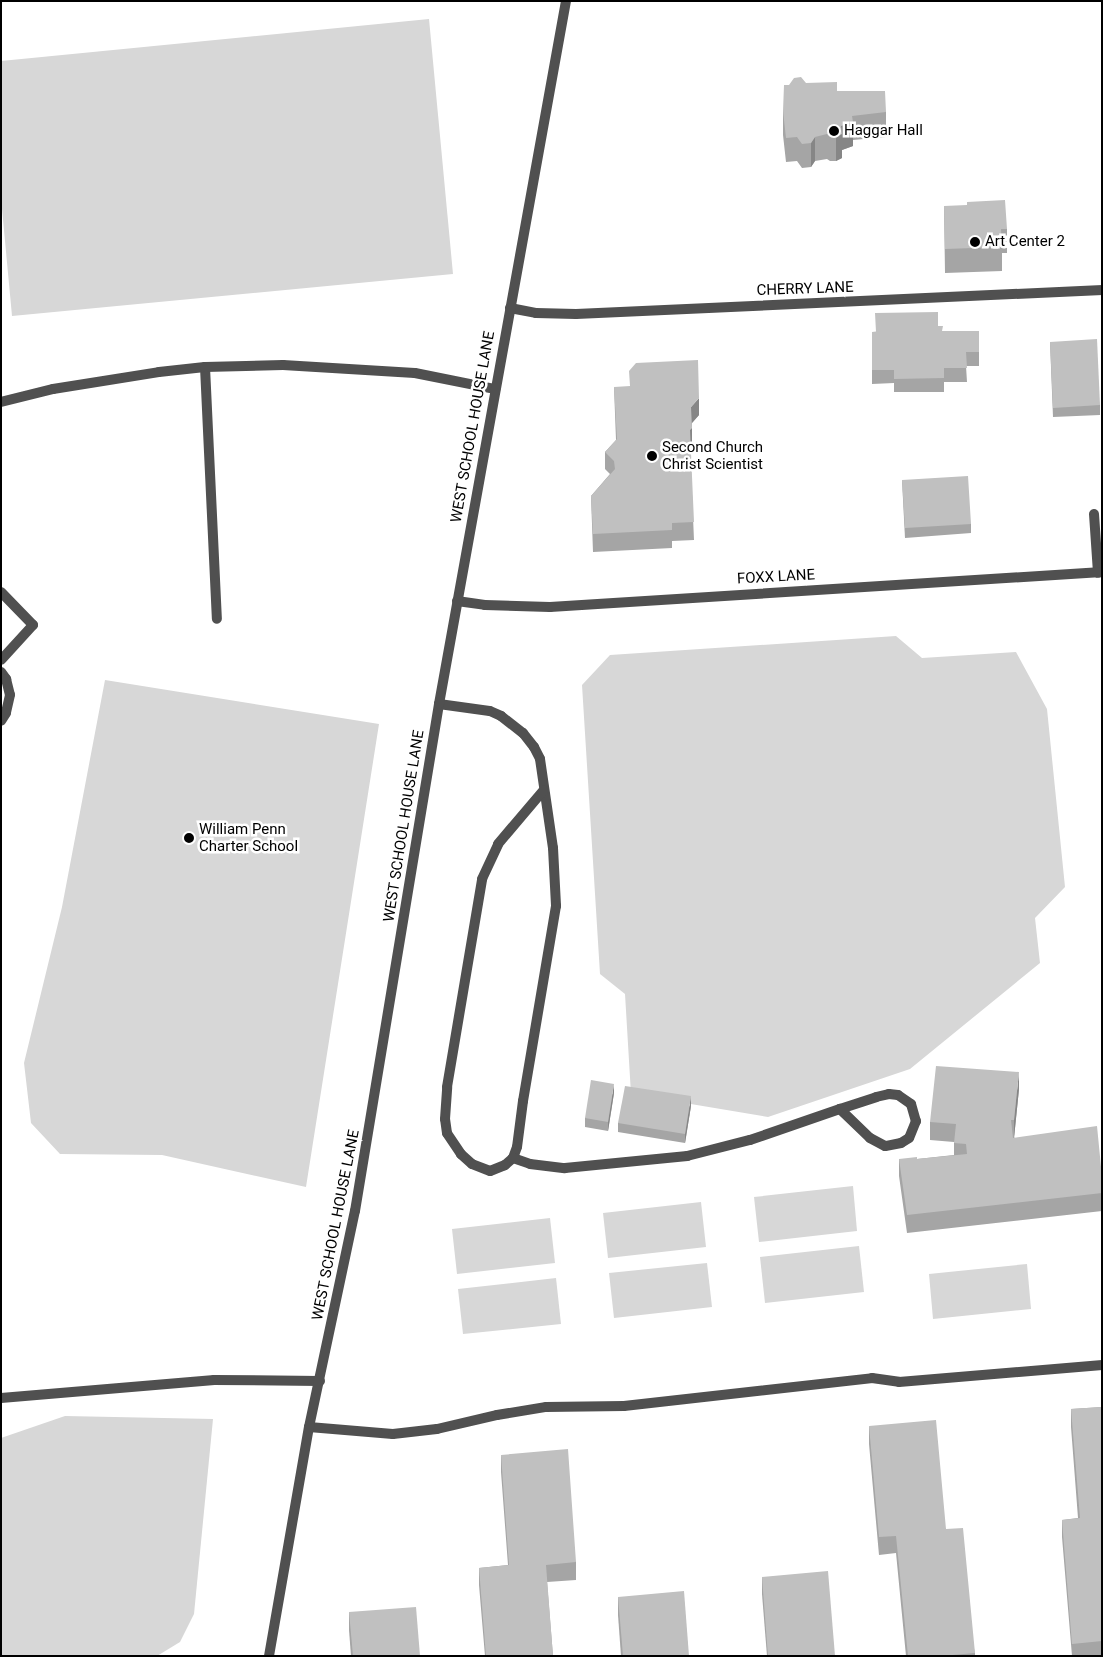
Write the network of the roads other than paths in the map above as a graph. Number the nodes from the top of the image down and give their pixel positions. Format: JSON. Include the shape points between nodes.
{"nodes":[{"id":1,"x":566,"y":1,"type":"edge"},
{"id":2,"x":1102,"y":290,"type":"edge"},
{"id":3,"x":510,"y":308,"type":"junction"},
{"id":4,"x":204,"y":367,"type":"junction"},
{"id":5,"x":495,"y":389,"type":"junction"},
{"id":6,"x":1,"y":402,"type":"edge"},
{"id":7,"x":1094,"y":514,"type":"dead end"},
{"id":8,"x":1100,"y":572,"type":"edge"},
{"id":9,"x":1,"y":592,"type":"edge"},
{"id":10,"x":457,"y":601,"type":"junction"},
{"id":11,"x":217,"y":619,"type":"dead end"},
{"id":12,"x":1,"y":660,"type":"edge"},
{"id":13,"x":1,"y":672,"type":"edge"},
{"id":14,"x":439,"y":704,"type":"junction"},
{"id":15,"x":1,"y":721,"type":"edge"},
{"id":16,"x":543,"y":791,"type":"junction"},
{"id":17,"x":840,"y":1109,"type":"junction"},
{"id":18,"x":513,"y":1158,"type":"junction"},
{"id":19,"x":1102,"y":1365,"type":"edge"},
{"id":20,"x":320,"y":1381,"type":"junction"},
{"id":21,"x":1,"y":1398,"type":"edge"},
{"id":22,"x":309,"y":1428,"type":"junction"},
{"id":23,"x":269,"y":1656,"type":"edge"}],
"edges":[{"from":1,"to":3,"type":"street","name":"WEST SCHOOL HOUSE LANE"},
{"from":2,"to":3,"type":"street","name":"CHERRY LANE","via":[[576,314],[536,313]]},
{"from":3,"to":5,"type":"street","name":"WEST SCHOOL HOUSE LANE"},
{"from":4,"to":5,"type":"street","via":[[284,364],[358,368],[415,373]]},
{"from":4,"to":6,"type":"street","via":[[53,388]]},
{"from":4,"to":11,"type":"street"},
{"from":5,"to":10,"type":"street","name":"WEST SCHOOL HOUSE LANE"},
{"from":7,"to":8,"type":"street","name":"FOXX LANE"},
{"from":8,"to":10,"type":"street","name":"FOXX LANE","via":[[550,607]]},
{"from":9,"to":12,"type":"street","via":[[33,625]]},
{"from":10,"to":14,"type":"street","name":"WEST SCHOOL HOUSE LANE"},
{"from":13,"to":15,"type":"street","via":[[10,694]]},
{"from":14,"to":16,"type":"street","via":[[490,711],[512,723],[540,759]]},
{"from":14,"to":20,"type":"street","name":"WEST SCHOOL HOUSE LANE","via":[[375,1094]]},
{"from":16,"to":18,"type":"street","via":[[552,848],[556,906]]},
{"from":16,"to":18,"type":"street","via":[[498,844],[482,879],[445,1104],[447,1133],[472,1164],[490,1171]]},
{"from":17,"to":17,"type":"street","via":[[876,1097],[898,1094],[911,1104],[916,1121],[909,1138],[885,1146],[870,1138]]},
{"from":17,"to":18,"type":"street","via":[[750,1140],[687,1156],[565,1168],[530,1164]]},
{"from":19,"to":22,"type":"street","via":[[899,1382],[872,1378],[624,1406],[546,1407],[437,1429],[393,1434]]},
{"from":20,"to":21,"type":"street","via":[[214,1380]]},
{"from":20,"to":22,"type":"street","name":"WEST SCHOOL HOUSE LANE"},
{"from":22,"to":23,"type":"street","name":"WEST SCHOOL HOUSE LANE"}]}
